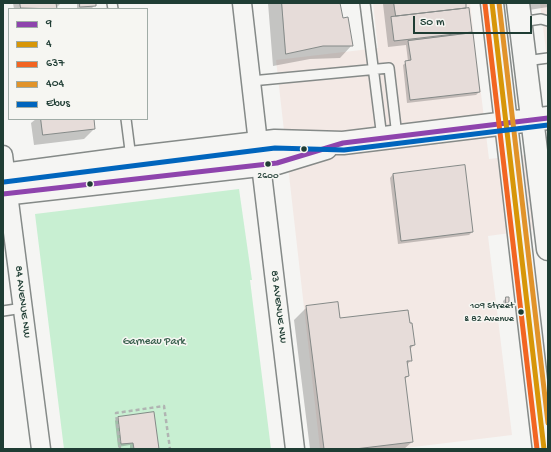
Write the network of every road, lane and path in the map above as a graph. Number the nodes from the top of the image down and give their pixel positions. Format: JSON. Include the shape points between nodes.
{"nodes":[{"id":1,"x":242,"y":3,"type":"edge"},
{"id":2,"x":365,"y":3,"type":"edge"},
{"id":3,"x":492,"y":3,"type":"edge"},
{"id":4,"x":519,"y":12,"type":"edge"},
{"id":5,"x":548,"y":21,"type":"edge"},
{"id":6,"x":548,"y":58,"type":"edge"},
{"id":7,"x":525,"y":61,"type":"junction"},
{"id":8,"x":373,"y":70,"type":"junction"},
{"id":9,"x":251,"y":81,"type":"junction"},
{"id":10,"x":540,"y":119,"type":"edge"},
{"id":11,"x":126,"y":120,"type":"edge"},
{"id":12,"x":505,"y":123,"type":"junction"},
{"id":13,"x":390,"y":138,"type":"junction"},
{"id":14,"x":258,"y":143,"type":"junction"},
{"id":15,"x":343,"y":143,"type":"junction"},
{"id":16,"x":131,"y":158,"type":"junction"},
{"id":17,"x":261,"y":165,"type":"junction"},
{"id":18,"x":5,"y":179,"type":"edge"},
{"id":19,"x":548,"y":250,"type":"edge"},
{"id":20,"x":23,"y":308,"type":"junction"},
{"id":21,"x":3,"y":311,"type":"edge"},
{"id":22,"x":41,"y":449,"type":"edge"},
{"id":23,"x":120,"y":449,"type":"edge"},
{"id":24,"x":170,"y":449,"type":"edge"},
{"id":25,"x":295,"y":449,"type":"edge"},
{"id":26,"x":544,"y":449,"type":"edge"}],
"edges":[{"from":1,"to":9,"type":"street"},
{"from":2,"to":8,"type":"lane"},
{"from":3,"to":12,"type":"main road"},
{"from":4,"to":5,"type":"lane"},
{"from":4,"to":7,"type":"main road"},
{"from":6,"to":7,"type":"lane"},
{"from":7,"to":10,"type":"main road"},
{"from":8,"to":9,"type":"lane"},
{"from":8,"to":13,"type":"lane"},
{"from":8,"to":13,"type":"lane","via":[[389,68]]},
{"from":9,"to":14,"type":"street"},
{"from":10,"to":12,"type":"main road"},
{"from":10,"to":19,"type":"main road"},
{"from":11,"to":16,"type":"lane"},
{"from":12,"to":13,"type":"main road"},
{"from":12,"to":26,"type":"main road"},
{"from":13,"to":15,"type":"main road"},
{"from":14,"to":15,"type":"main road"},
{"from":14,"to":16,"type":"main road"},
{"from":15,"to":17,"type":"main road","via":[[277,163]]},
{"from":16,"to":18,"type":"main road"},
{"from":17,"to":18,"type":"main road"},
{"from":17,"to":25,"type":"street","name":"83 AVENUE NW"},
{"from":18,"to":20,"type":"street","name":"84 AVENUE NW"},
{"from":20,"to":21,"type":"lane"},
{"from":20,"to":22,"type":"street","name":"84 AVENUE NW"},
{"from":23,"to":24,"type":"path","via":[[116,413],[164,406]]}]}
